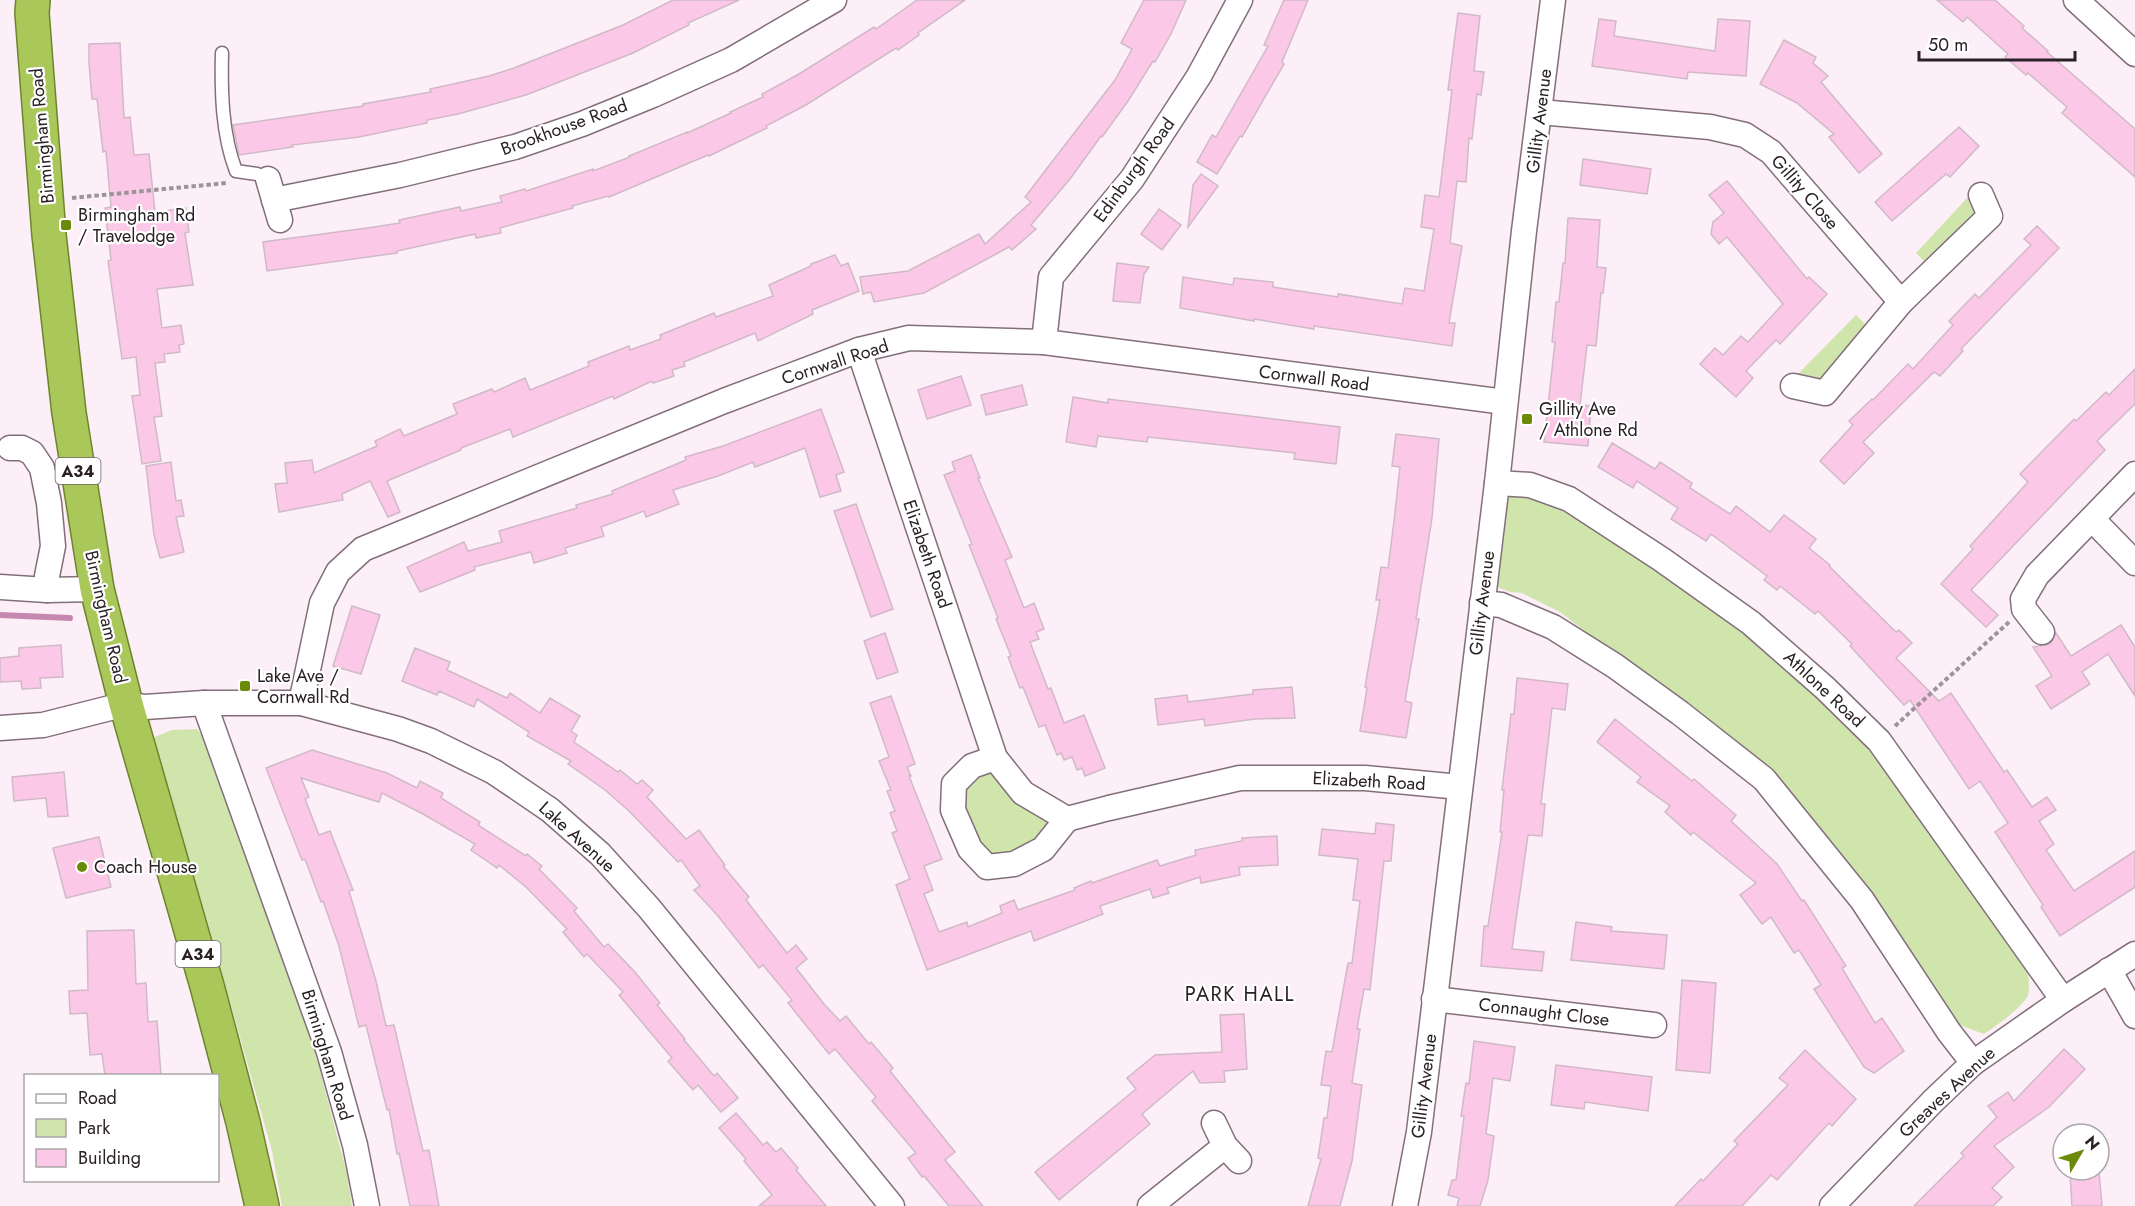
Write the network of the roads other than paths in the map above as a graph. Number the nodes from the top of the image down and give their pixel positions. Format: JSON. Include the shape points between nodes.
{"nodes":[{"id":1,"x":834,"y":0,"type":"edge"},
{"id":2,"x":1240,"y":0,"type":"edge"},
{"id":3,"x":1553,"y":0,"type":"edge"},
{"id":4,"x":2076,"y":0,"type":"edge"},
{"id":5,"x":31,"y":4,"type":"edge"},
{"id":6,"x":222,"y":53,"type":"dead end"},
{"id":7,"x":2135,"y":54,"type":"edge"},
{"id":8,"x":1540,"y":112,"type":"junction"},
{"id":9,"x":1981,"y":195,"type":"dead end"},
{"id":10,"x":274,"y":200,"type":"joint"},
{"id":11,"x":1901,"y":302,"type":"junction"},
{"id":12,"x":1044,"y":342,"type":"junction"},
{"id":13,"x":859,"y":351,"type":"junction"},
{"id":14,"x":1793,"y":386,"type":"dead end"},
{"id":15,"x":1506,"y":402,"type":"junction"},
{"id":16,"x":10,"y":448,"type":"dead end"},
{"id":17,"x":2135,"y":474,"type":"edge"},
{"id":18,"x":1497,"y":483,"type":"junction"},
{"id":19,"x":2092,"y":519,"type":"junction"},
{"id":20,"x":2135,"y":563,"type":"edge"},
{"id":21,"x":0,"y":587,"type":"edge"},
{"id":22,"x":97,"y":589,"type":"junction"},
{"id":23,"x":47,"y":590,"type":"junction"},
{"id":24,"x":1482,"y":603,"type":"junction"},
{"id":25,"x":2042,"y":632,"type":"dead end"},
{"id":26,"x":204,"y":703,"type":"junction"},
{"id":27,"x":301,"y":703,"type":"junction"},
{"id":28,"x":126,"y":704,"type":"junction"},
{"id":29,"x":0,"y":728,"type":"edge"},
{"id":30,"x":995,"y":758,"type":"junction"},
{"id":31,"x":1460,"y":787,"type":"junction"},
{"id":32,"x":1067,"y":819,"type":"junction"},
{"id":33,"x":2135,"y":954,"type":"edge"},
{"id":34,"x":2109,"y":970,"type":"junction"},
{"id":35,"x":1434,"y":999,"type":"junction"},
{"id":36,"x":2063,"y":1000,"type":"junction"},
{"id":37,"x":2135,"y":1016,"type":"edge"},
{"id":38,"x":1656,"y":1025,"type":"dead end"},
{"id":39,"x":1973,"y":1063,"type":"junction"},
{"id":40,"x":1214,"y":1123,"type":"dead end"},
{"id":41,"x":262,"y":1206,"type":"edge"},
{"id":42,"x":367,"y":1206,"type":"edge"},
{"id":43,"x":892,"y":1206,"type":"edge"},
{"id":44,"x":1150,"y":1206,"type":"edge"},
{"id":45,"x":1405,"y":1206,"type":"edge"},
{"id":46,"x":1832,"y":1206,"type":"edge"}],
"edges":[{"from":1,"to":10,"type":"street","name":"Brookhouse Road","via":[[731,60],[582,124],[492,153]]},
{"from":2,"to":12,"type":"street","name":"Edinburgh Road","via":[[1199,76],[1132,178],[1052,277]]},
{"from":3,"to":8,"type":"street","name":"Gillity Avenue"},
{"from":4,"to":7,"type":"street"},
{"from":5,"to":22,"type":"highway","name":"Birmingham Road","number":"A34","via":[[69,413]]},
{"from":6,"to":10,"type":"lane","via":[[229,152],[236,171],[257,174]]},
{"from":8,"to":11,"type":"street","name":"Gillity Close","via":[[1710,127],[1745,135],[1771,152]]},
{"from":8,"to":15,"type":"street","name":"Gillity Avenue"},
{"from":9,"to":11,"type":"street","via":[[1990,216]]},
{"from":11,"to":14,"type":"street","via":[[1825,393]]},
{"from":12,"to":13,"type":"street","name":"Cornwall Road","via":[[909,338]]},
{"from":12,"to":15,"type":"street","name":"Cornwall Road"},
{"from":13,"to":27,"type":"street","name":"Cornwall Road","via":[[713,406],[363,549],[338,572],[322,603]]},
{"from":13,"to":30,"type":"street","name":"Elizabeth Road"},
{"from":15,"to":18,"type":"street","name":"Gillity Avenue"},
{"from":16,"to":23,"type":"street","via":[[32,453],[42,468],[53,546]]},
{"from":17,"to":19,"type":"street"},
{"from":18,"to":24,"type":"street","name":"Gillity Avenue"},
{"from":18,"to":36,"type":"street","name":"Athlone Road","via":[[1530,485],[1569,499],[1751,623],[1825,688],[1878,741]]},
{"from":19,"to":20,"type":"street"},
{"from":19,"to":25,"type":"street","via":[[2037,575],[2023,599],[2024,609]]},
{"from":21,"to":23,"type":"street"},
{"from":22,"to":23,"type":"street"},
{"from":22,"to":28,"type":"highway","name":"Birmingham Road","number":"A34"},
{"from":24,"to":31,"type":"street","name":"Gillity Avenue"},
{"from":24,"to":39,"type":"street","via":[[1502,605],[1553,627],[1615,666],[1764,779],[1862,900]]},
{"from":26,"to":27,"type":"street","name":"Lake Avenue"},
{"from":26,"to":28,"type":"street","name":"Lake Avenue","via":[[145,707]]},
{"from":26,"to":42,"type":"street","name":"Birmingham Road","via":[[329,1052]]},
{"from":27,"to":43,"type":"street","name":"Lake Avenue","via":[[398,729],[463,756],[522,790],[576,831],[650,908]]},
{"from":28,"to":29,"type":"street","name":"Lake Avenue","via":[[43,725]]},
{"from":28,"to":41,"type":"highway","name":"Birmingham Road","number":"A34","via":[[213,1008]]},
{"from":30,"to":32,"type":"street","name":"Elizabeth Road","via":[[1023,793]]},
{"from":30,"to":32,"type":"street","via":[[972,766],[954,784],[953,810],[970,849],[987,867],[1014,864],[1043,849]]},
{"from":31,"to":32,"type":"street","name":"Elizabeth Road","via":[[1365,778],[1240,778]]},
{"from":31,"to":35,"type":"street","name":"Gillity Avenue"},
{"from":33,"to":34,"type":"street","name":"Greaves Avenue"},
{"from":34,"to":36,"type":"street","name":"Greaves Avenue"},
{"from":34,"to":37,"type":"street"},
{"from":35,"to":38,"type":"street","name":"Connaught Close"},
{"from":35,"to":45,"type":"street","name":"Gillity Avenue","via":[[1419,1132]]},
{"from":36,"to":39,"type":"street","name":"Greaves Avenue"},
{"from":39,"to":46,"type":"street","name":"Greaves Avenue"},
{"from":40,"to":44,"type":"street","via":[[1232,1153]]}]}
